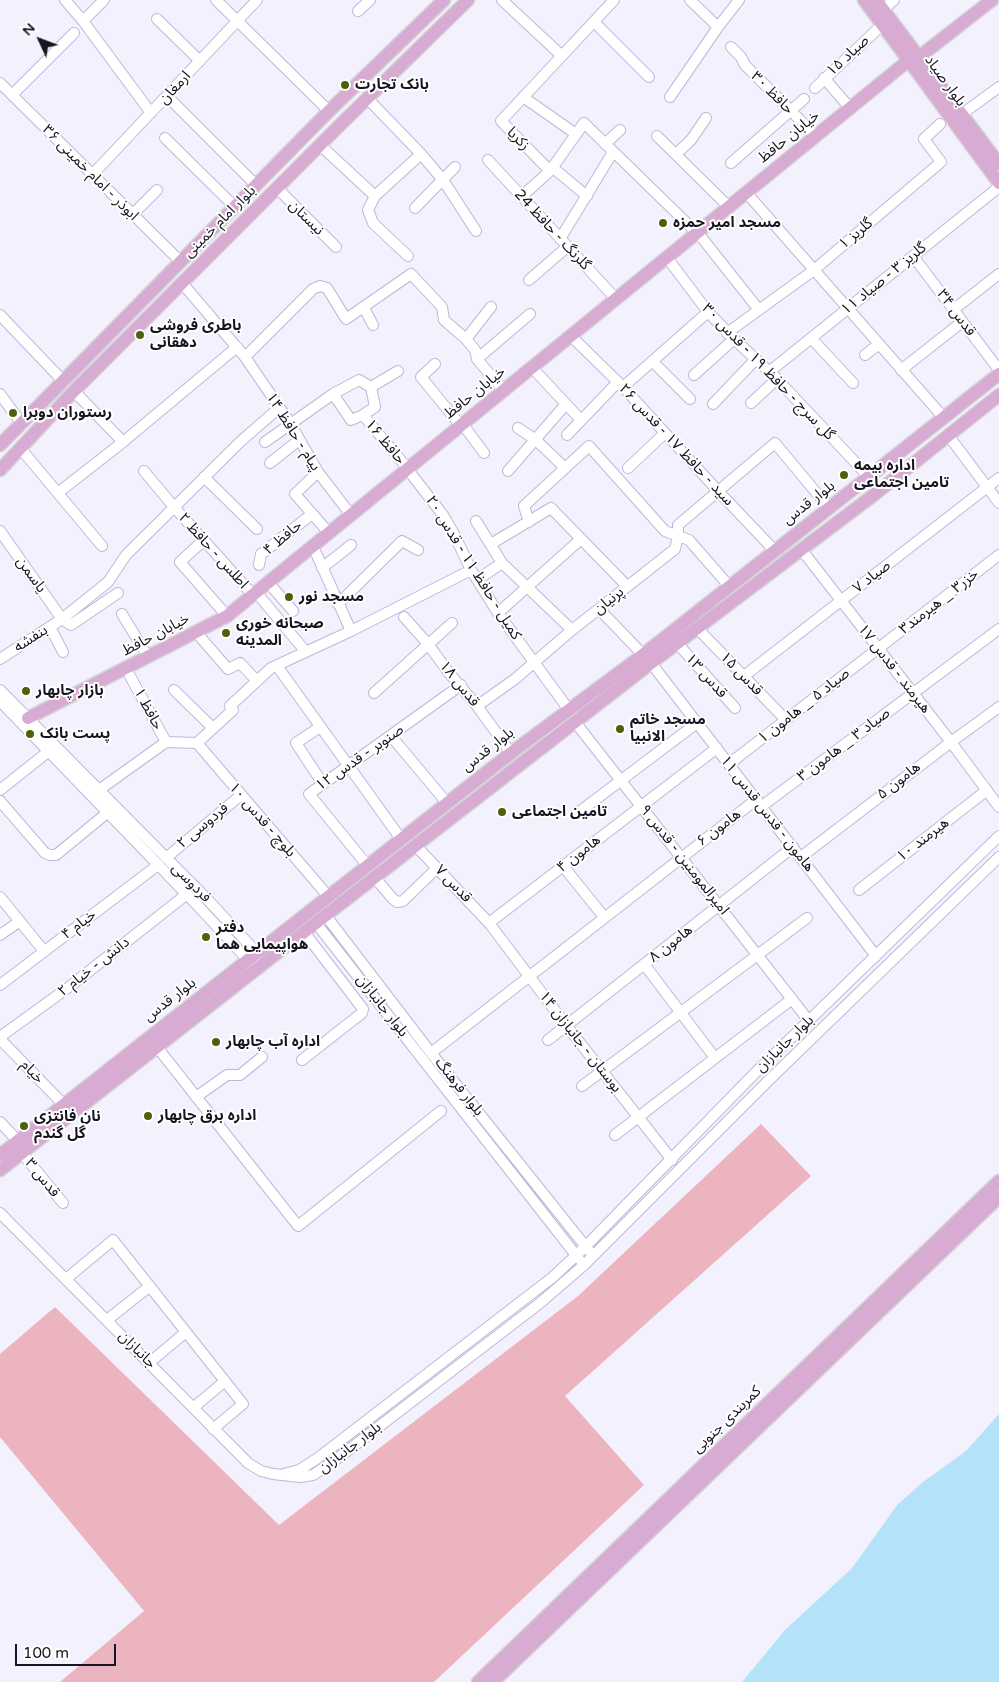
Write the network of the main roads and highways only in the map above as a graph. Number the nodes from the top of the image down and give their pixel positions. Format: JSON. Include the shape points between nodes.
{"nodes":[{"id":1,"x":444,"y":0,"type":"edge"},
{"id":2,"x":468,"y":0,"type":"edge"},
{"id":3,"x":864,"y":0,"type":"edge"},
{"id":4,"x":992,"y":0,"type":"edge"},
{"id":5,"x":880,"y":5,"type":"edge"},
{"id":6,"x":387,"y":55,"type":"junction"},
{"id":7,"x":914,"y":61,"type":"junction"},
{"id":8,"x":399,"y":67,"type":"junction"},
{"id":9,"x":999,"y":164,"type":"edge"},
{"id":10,"x":999,"y":185,"type":"edge"},
{"id":11,"x":216,"y":226,"type":"junction"},
{"id":12,"x":700,"y":235,"type":"junction"},
{"id":13,"x":228,"y":237,"type":"junction"},
{"id":14,"x":999,"y":374,"type":"edge"},
{"id":15,"x":999,"y":395,"type":"edge"},
{"id":16,"x":464,"y":428,"type":"junction"},
{"id":17,"x":0,"y":445,"type":"edge"},
{"id":18,"x":0,"y":470,"type":"edge"},
{"id":19,"x":410,"y":472,"type":"junction"},
{"id":20,"x":257,"y":597,"type":"junction"},
{"id":21,"x":648,"y":659,"type":"junction"},
{"id":22,"x":153,"y":1042,"type":"junction"},
{"id":23,"x":20,"y":1147,"type":"junction"},
{"id":24,"x":0,"y":1155,"type":"edge"},
{"id":25,"x":0,"y":1170,"type":"edge"},
{"id":26,"x":999,"y":1181,"type":"edge"},
{"id":27,"x":999,"y":1197,"type":"edge"},
{"id":28,"x":513,"y":1655,"type":"junction"},
{"id":29,"x":478,"y":1682,"type":"edge"},
{"id":30,"x":493,"y":1682,"type":"edge"}],
"edges":[{"from":1,"to":6,"type":"main road","name":"بلوار امام خمینی"},
{"from":2,"to":8,"type":"main road","name":"بلوار امام خمینی"},
{"from":3,"to":7,"type":"main road","name":"بلوار صیاد"},
{"from":4,"to":7,"type":"main road","name":"خیابان حافظ"},
{"from":5,"to":7,"type":"main road","name":"بلوار صیاد"},
{"from":6,"to":8,"type":"main road"},
{"from":6,"to":11,"type":"main road","name":"بلوار امام خمینی"},
{"from":7,"to":9,"type":"main road","name":"بلوار صیاد","via":[[962,114]]},
{"from":7,"to":10,"type":"main road","name":"بلوار صیاد"},
{"from":7,"to":12,"type":"main road","name":"خیابان حافظ","via":[[751,198]]},
{"from":7,"to":12,"type":"main road","name":"خیابان حافظ","via":[[850,108],[729,207]]},
{"from":8,"to":13,"type":"main road","name":"بلوار امام خمینی"},
{"from":11,"to":13,"type":"main road"},
{"from":11,"to":17,"type":"main road","name":"بلوار امام خمینی"},
{"from":12,"to":16,"type":"main road","name":"خیابان حافظ","via":[[671,263],[537,373]]},
{"from":12,"to":16,"type":"main road","name":"خیابان حافظ","via":[[504,390]]},
{"from":13,"to":18,"type":"main road","name":"بلوار امام خمینی"},
{"from":14,"to":21,"type":"main road","name":"بلوار قدس","via":[[730,587]]},
{"from":15,"to":21,"type":"main road","name":"بلوار قدس","via":[[875,494],[697,628]]},
{"from":16,"to":19,"type":"main road","name":"خیابان حافظ"},
{"from":19,"to":20,"type":"main road","name":"خیابان حافظ","via":[[351,515]]},
{"from":19,"to":20,"type":"main road","name":"خیابان حافظ","via":[[316,553]]},
{"from":20,"to":20,"type":"main road","name":"خیابان حافظ","via":[[227,616],[31,721],[130,676],[233,622]]},
{"from":21,"to":22,"type":"main road","name":"بلوار قدس","via":[[575,722],[375,878],[259,967]]},
{"from":21,"to":22,"type":"main road","name":"بلوار قدس","via":[[510,753],[252,956]]},
{"from":22,"to":23,"type":"main road","name":"بلوار قدس"},
{"from":22,"to":23,"type":"main road","name":"بلوار قدس","via":[[64,1105]]},
{"from":23,"to":24,"type":"main road","name":"بلوار قدس"},
{"from":23,"to":25,"type":"main road","name":"بلوار قدس"},
{"from":26,"to":28,"type":"main road","name":"کمربندی جنوبی"},
{"from":27,"to":28,"type":"main road","name":"کمربندی جنوبی"},
{"from":28,"to":29,"type":"main road","name":"کمربندی جنوبی"},
{"from":28,"to":30,"type":"main road","name":"کمربندی جنوبی"}]}
